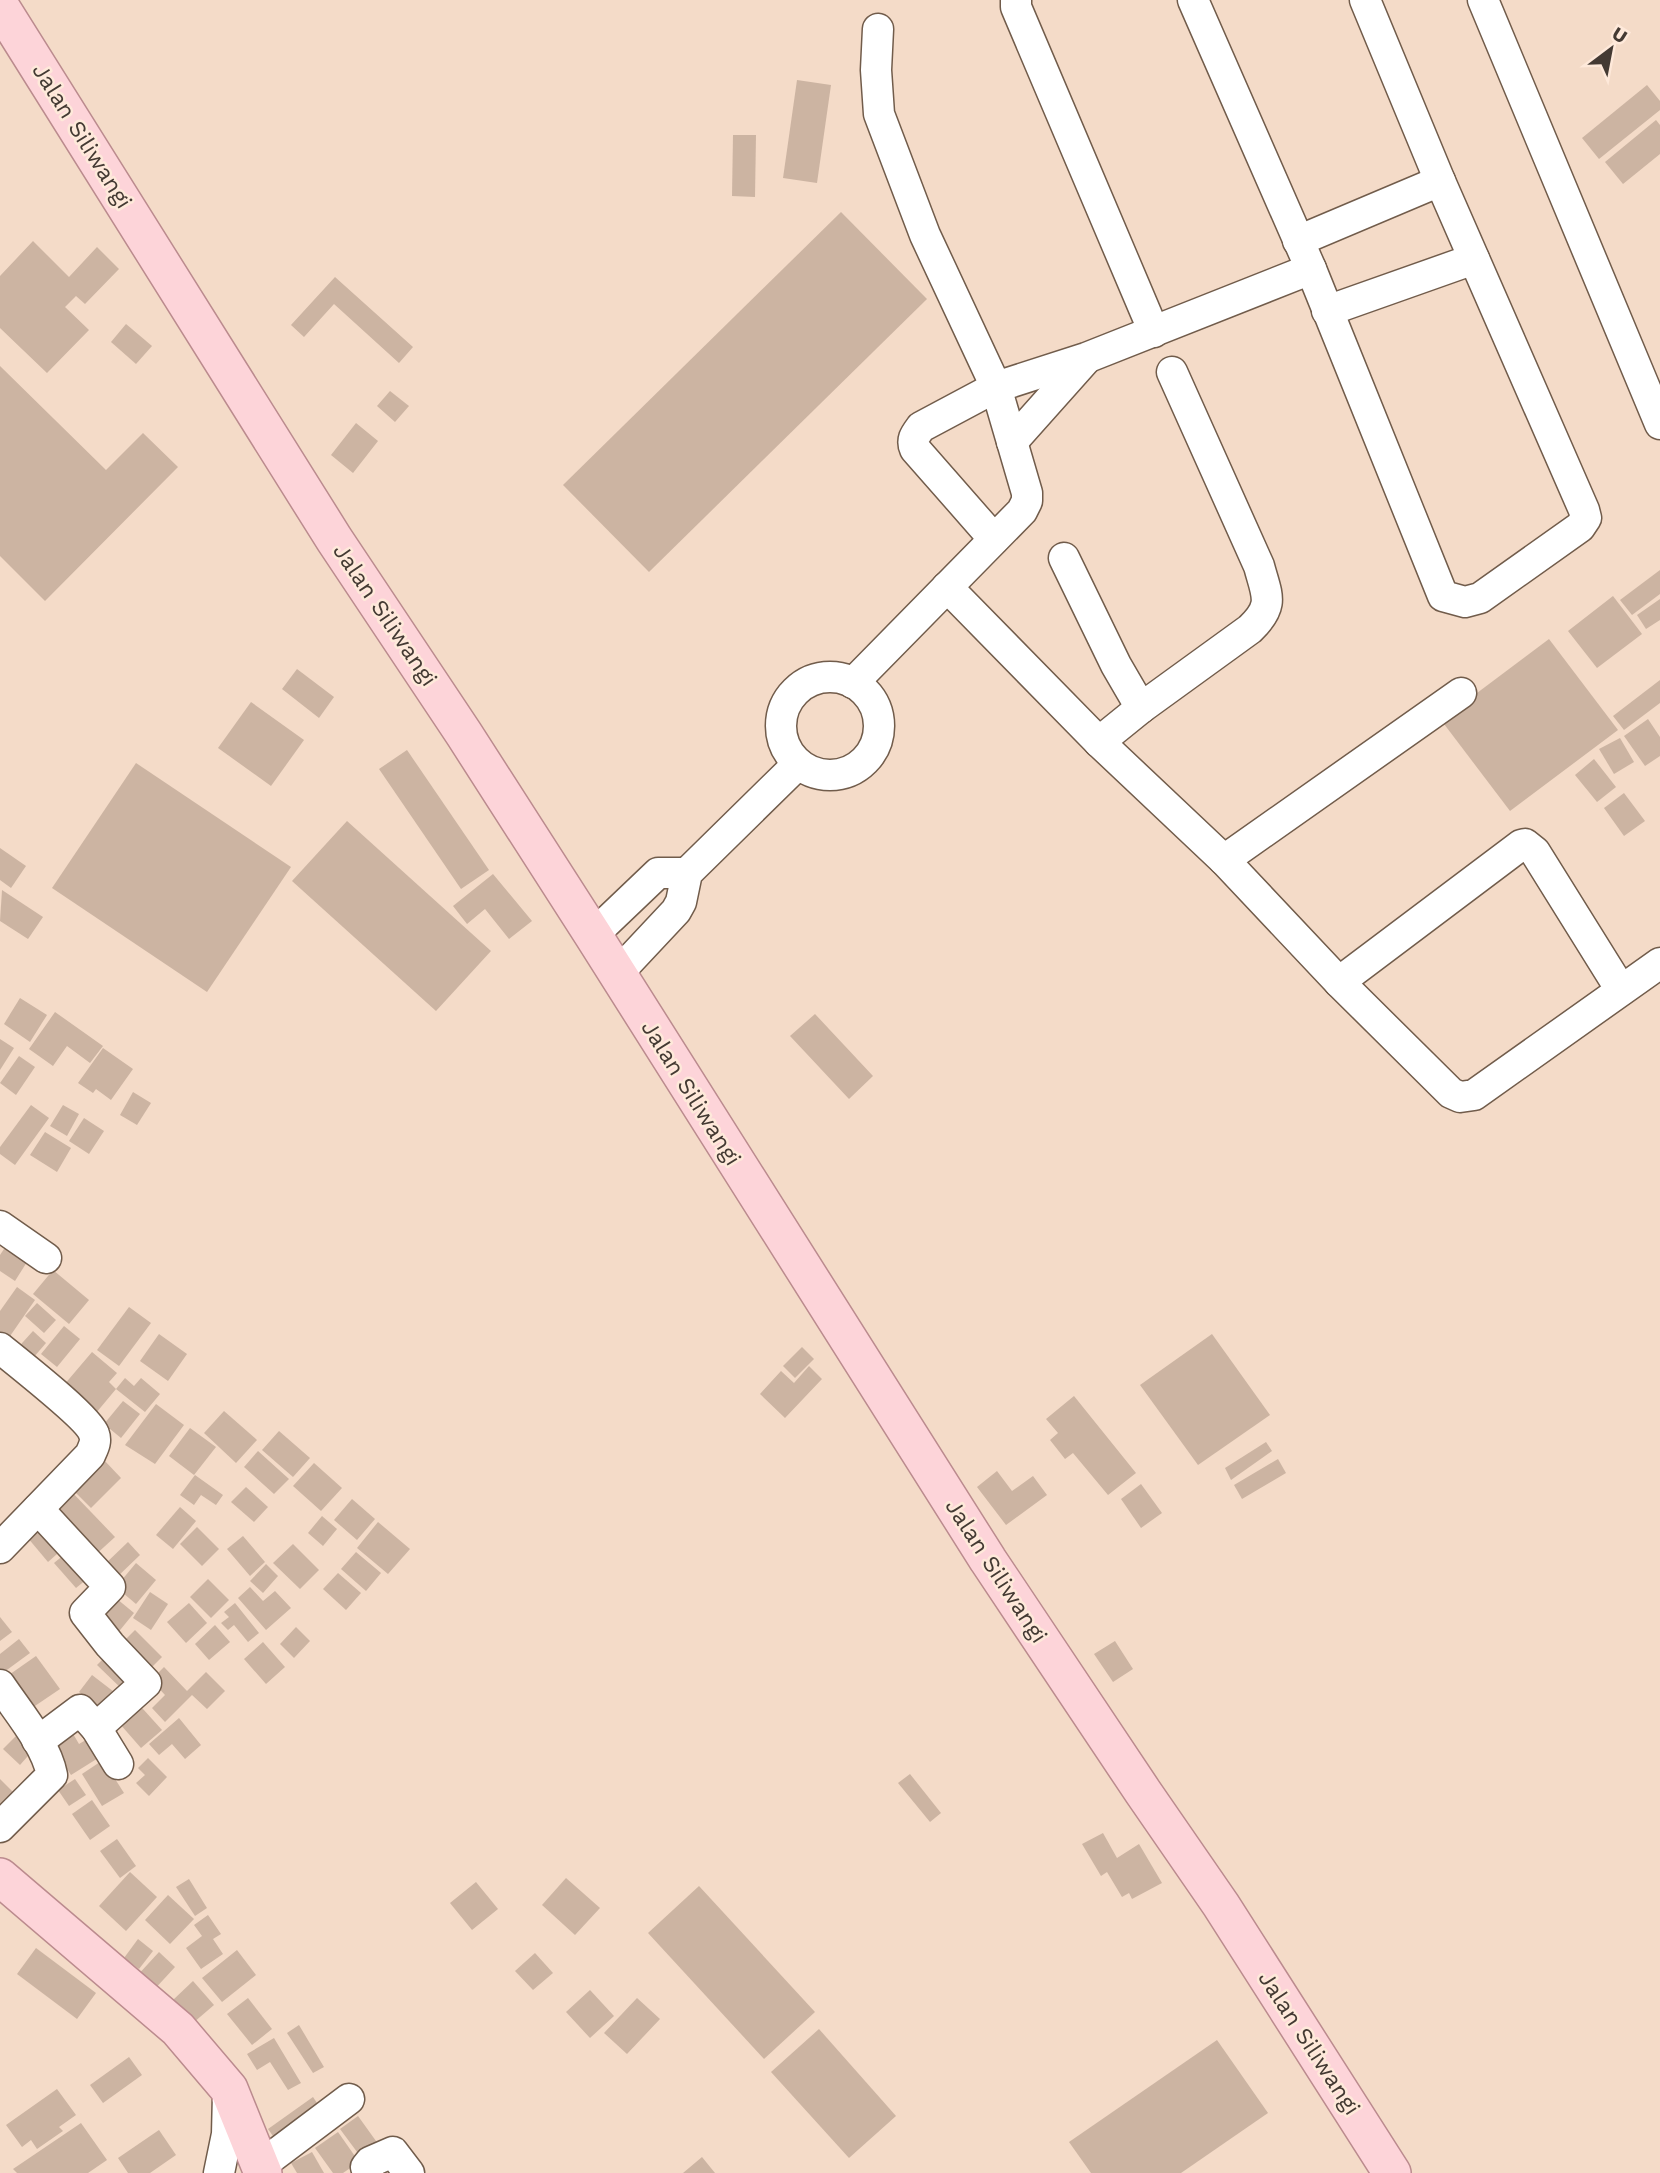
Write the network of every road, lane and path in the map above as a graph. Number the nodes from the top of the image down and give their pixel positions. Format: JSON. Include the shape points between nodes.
{"nodes":[{"id":1,"x":1016,"y":0,"type":"edge"},
{"id":2,"x":1193,"y":0,"type":"edge"},
{"id":3,"x":1365,"y":0,"type":"edge"},
{"id":4,"x":1483,"y":0,"type":"edge"},
{"id":5,"x":0,"y":6,"type":"edge"},
{"id":6,"x":878,"y":29,"type":"dead end"},
{"id":7,"x":1440,"y":181,"type":"junction"},
{"id":8,"x":1298,"y":241,"type":"junction"},
{"id":9,"x":1474,"y":259,"type":"junction"},
{"id":10,"x":1311,"y":269,"type":"junction"},
{"id":11,"x":1327,"y":311,"type":"junction"},
{"id":12,"x":1154,"y":332,"type":"junction"},
{"id":13,"x":1086,"y":358,"type":"junction"},
{"id":14,"x":1172,"y":372,"type":"dead end"},
{"id":15,"x":996,"y":387,"type":"junction"},
{"id":16,"x":1660,"y":424,"type":"edge"},
{"id":17,"x":1012,"y":442,"type":"junction"},
{"id":18,"x":994,"y":539,"type":"junction"},
{"id":19,"x":1063,"y":558,"type":"dead end"},
{"id":20,"x":947,"y":587,"type":"junction"},
{"id":21,"x":853,"y":682,"type":"junction"},
{"id":22,"x":1461,"y":693,"type":"dead end"},
{"id":23,"x":1140,"y":708,"type":"junction"},
{"id":24,"x":1099,"y":742,"type":"junction"},
{"id":25,"x":798,"y":764,"type":"junction"},
{"id":26,"x":1224,"y":860,"type":"junction"},
{"id":27,"x":687,"y":873,"type":"junction"},
{"id":28,"x":593,"y":935,"type":"junction"},
{"id":29,"x":1660,"y":963,"type":"edge"},
{"id":30,"x":616,"y":975,"type":"junction"},
{"id":31,"x":1339,"y":982,"type":"junction"},
{"id":32,"x":1620,"y":990,"type":"junction"},
{"id":33,"x":0,"y":1226,"type":"edge"},
{"id":34,"x":46,"y":1258,"type":"dead end"},
{"id":35,"x":0,"y":1348,"type":"edge"},
{"id":36,"x":38,"y":1509,"type":"junction"},
{"id":37,"x":0,"y":1548,"type":"edge"},
{"id":38,"x":0,"y":1685,"type":"edge"},
{"id":39,"x":96,"y":1728,"type":"junction"},
{"id":40,"x":37,"y":1740,"type":"junction"},
{"id":41,"x":118,"y":1764,"type":"dead end"},
{"id":42,"x":0,"y":1827,"type":"edge"},
{"id":43,"x":0,"y":1877,"type":"edge"},
{"id":44,"x":229,"y":2089,"type":"junction"},
{"id":45,"x":348,"y":2099,"type":"dead end"},
{"id":46,"x":262,"y":2169,"type":"edge"},
{"id":47,"x":219,"y":2173,"type":"edge"},
{"id":48,"x":368,"y":2173,"type":"edge"},
{"id":49,"x":409,"y":2173,"type":"edge"},
{"id":50,"x":1392,"y":2173,"type":"edge"}],
"edges":[{"from":1,"to":12,"type":"street"},
{"from":2,"to":8,"type":"street"},
{"from":3,"to":7,"type":"street"},
{"from":4,"to":16,"type":"street"},
{"from":5,"to":28,"type":"main road","name":"Jalan Siliwangi","via":[[334,539]]},
{"from":6,"to":15,"type":"street","via":[[879,114],[925,235]]},
{"from":7,"to":8,"type":"street"},
{"from":7,"to":9,"type":"street"},
{"from":8,"to":10,"type":"street"},
{"from":9,"to":11,"type":"street"},
{"from":9,"to":11,"type":"street","via":[[1586,518],[1580,527],[1480,598],[1465,602],[1443,596]]},
{"from":10,"to":11,"type":"street"},
{"from":10,"to":12,"type":"street"},
{"from":12,"to":13,"type":"street"},
{"from":13,"to":15,"type":"street"},
{"from":13,"to":17,"type":"street"},
{"from":14,"to":23,"type":"street","via":[[1259,566],[1268,600],[1263,617],[1250,629]]},
{"from":15,"to":17,"type":"street"},
{"from":15,"to":18,"type":"street","via":[[921,427],[912,442]]},
{"from":17,"to":18,"type":"street","via":[[1027,501]]},
{"from":18,"to":20,"type":"street"},
{"from":19,"to":23,"type":"street"},
{"from":20,"to":21,"type":"street"},
{"from":20,"to":24,"type":"street"},
{"from":21,"to":25,"type":"street","via":[[820,678],[800,687],[786,704],[782,736]]},
{"from":21,"to":25,"type":"street","via":[[870,697],[878,717],[878,739],[868,758],[839,775],[818,774]]},
{"from":22,"to":26,"type":"street"},
{"from":23,"to":24,"type":"street"},
{"from":24,"to":26,"type":"street"},
{"from":25,"to":27,"type":"street"},
{"from":26,"to":31,"type":"street"},
{"from":27,"to":28,"type":"street","via":[[658,873]]},
{"from":27,"to":30,"type":"street","via":[[676,911]]},
{"from":28,"to":30,"type":"main road","name":"Jalan Siliwangi"},
{"from":29,"to":32,"type":"street"},
{"from":30,"to":50,"type":"main road","name":"Jalan Siliwangi","via":[[988,1560],[1221,1905]]},
{"from":31,"to":32,"type":"street","via":[[1460,1097],[1474,1095]]},
{"from":31,"to":32,"type":"street","via":[[1525,844],[1535,852]]},
{"from":33,"to":34,"type":"street"},
{"from":35,"to":36,"type":"street","via":[[94,1433],[90,1455]]},
{"from":36,"to":37,"type":"street"},
{"from":36,"to":39,"type":"street","via":[[110,1587],[85,1613],[146,1683]]},
{"from":38,"to":40,"type":"street"},
{"from":39,"to":40,"type":"street","via":[[80,1710]]},
{"from":39,"to":41,"type":"street"},
{"from":40,"to":42,"type":"street","via":[[51,1775]]},
{"from":43,"to":44,"type":"main road","via":[[178,2029]]},
{"from":44,"to":46,"type":"main road"},
{"from":44,"to":47,"type":"street"},
{"from":45,"to":46,"type":"street"},
{"from":48,"to":49,"type":"street","via":[[370,2162],[393,2152]]}]}
